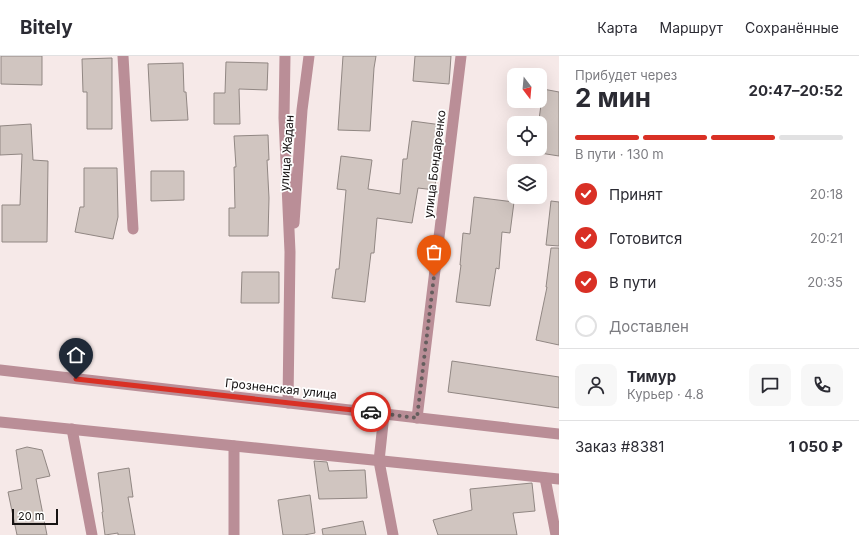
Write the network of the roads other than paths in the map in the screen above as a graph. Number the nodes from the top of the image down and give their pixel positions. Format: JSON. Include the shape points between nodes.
{"nodes":[{"id":1,"x":124,"y":56,"type":"edge"},
{"id":2,"x":285,"y":56,"type":"edge"},
{"id":3,"x":309,"y":56,"type":"edge"},
{"id":4,"x":461,"y":56,"type":"edge"},
{"id":5,"x":133,"y":229,"type":"dead end"},
{"id":6,"x":290,"y":252,"type":"junction"},
{"id":7,"x":0,"y":370,"type":"edge"},
{"id":8,"x":288,"y":403,"type":"junction"},
{"id":9,"x":384,"y":414,"type":"junction"},
{"id":10,"x":417,"y":418,"type":"junction"},
{"id":11,"x":0,"y":422,"type":"edge"},
{"id":12,"x":72,"y":429,"type":"junction"},
{"id":13,"x":559,"y":434,"type":"edge"},
{"id":14,"x":234,"y":446,"type":"junction"},
{"id":15,"x":379,"y":461,"type":"junction"},
{"id":16,"x":545,"y":478,"type":"junction"},
{"id":17,"x":559,"y":479,"type":"edge"},
{"id":18,"x":92,"y":535,"type":"edge"},
{"id":19,"x":234,"y":535,"type":"edge"},
{"id":20,"x":393,"y":535,"type":"edge"},
{"id":21,"x":556,"y":535,"type":"edge"}],
"edges":[{"from":1,"to":5,"type":"street"},
{"from":2,"to":6,"type":"street","via":[[284,118]]},
{"from":3,"to":6,"type":"street","name":"улица Жадан"},
{"from":4,"to":10,"type":"street","name":"улица Бондаренко"},
{"from":6,"to":8,"type":"street"},
{"from":7,"to":8,"type":"street","name":"Грозненская улица"},
{"from":8,"to":9,"type":"street","name":"Грозненская улица"},
{"from":9,"to":10,"type":"street","name":"Грозненская улица"},
{"from":9,"to":15,"type":"street"},
{"from":10,"to":13,"type":"street","name":"Грозненская улица"},
{"from":11,"to":12,"type":"street"},
{"from":12,"to":14,"type":"street"},
{"from":12,"to":18,"type":"street"},
{"from":14,"to":15,"type":"street"},
{"from":14,"to":19,"type":"street"},
{"from":15,"to":16,"type":"street"},
{"from":15,"to":20,"type":"street"},
{"from":16,"to":17,"type":"street"},
{"from":16,"to":21,"type":"street"}]}
